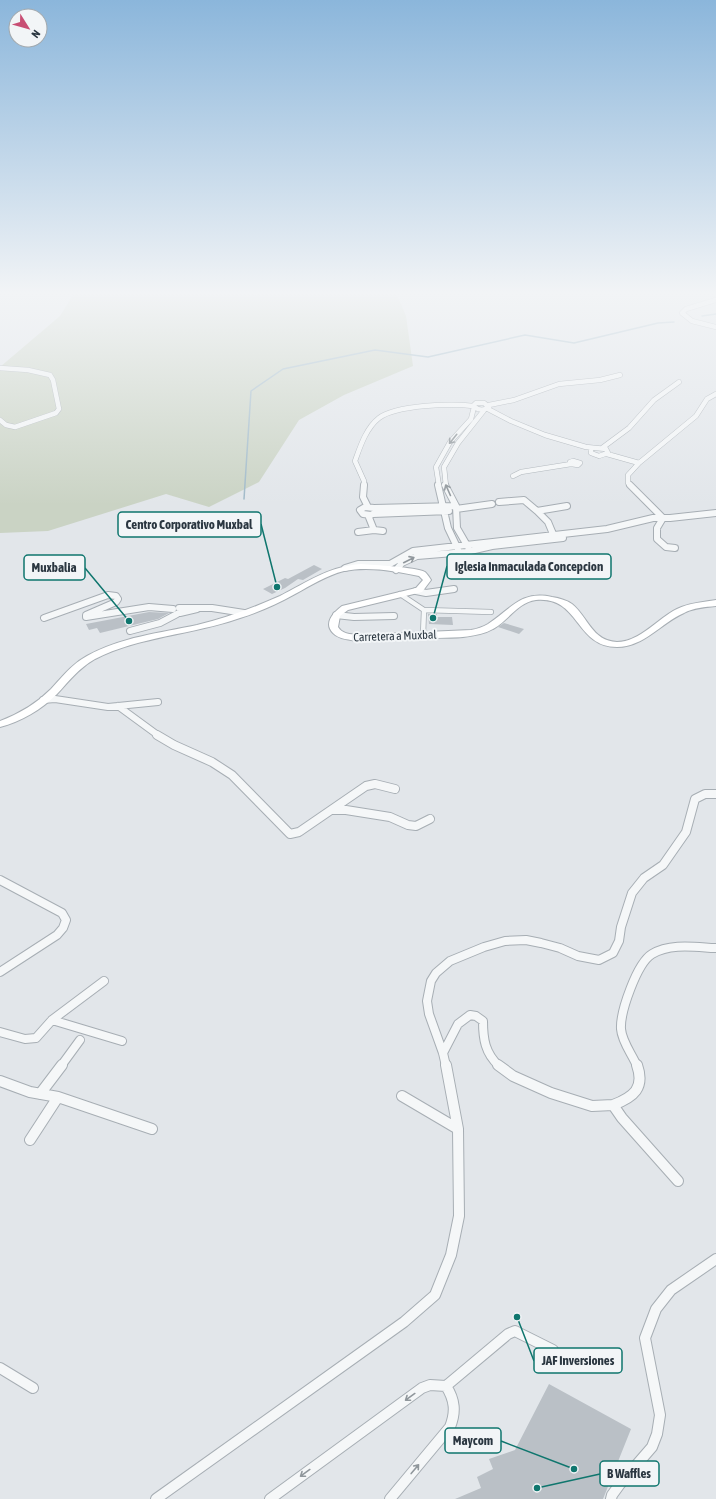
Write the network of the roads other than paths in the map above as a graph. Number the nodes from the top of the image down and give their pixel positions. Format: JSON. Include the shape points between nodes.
{"nodes":[{"id":1,"x":0,"y":368,"type":"edge"},
{"id":2,"x":620,"y":375,"type":"dead end"},
{"id":3,"x":679,"y":382,"type":"dead end"},
{"id":4,"x":716,"y":394,"type":"edge"},
{"id":5,"x":474,"y":406,"type":"junction"},
{"id":6,"x":487,"y":408,"type":"junction"},
{"id":7,"x":0,"y":420,"type":"edge"},
{"id":8,"x":602,"y":448,"type":"junction"},
{"id":9,"x":591,"y":449,"type":"junction"},
{"id":10,"x":607,"y":454,"type":"junction"},
{"id":11,"x":587,"y":458,"type":"junction"},
{"id":12,"x":639,"y":463,"type":"junction"},
{"id":13,"x":513,"y":476,"type":"dead end"},
{"id":14,"x":498,"y":502,"type":"dead end"},
{"id":15,"x":492,"y":504,"type":"dead end"},
{"id":16,"x":567,"y":506,"type":"dead end"},
{"id":17,"x":444,"y":508,"type":"junction"},
{"id":18,"x":456,"y":509,"type":"junction"},
{"id":19,"x":371,"y":511,"type":"junction"},
{"id":20,"x":537,"y":511,"type":"junction"},
{"id":21,"x":716,"y":513,"type":"edge"},
{"id":22,"x":663,"y":518,"type":"junction"},
{"id":23,"x":374,"y":530,"type":"junction"},
{"id":24,"x":383,"y":531,"type":"dead end"},
{"id":25,"x":358,"y":532,"type":"dead end"},
{"id":26,"x":553,"y":534,"type":"junction"},
{"id":27,"x":466,"y":544,"type":"junction"},
{"id":28,"x":455,"y":546,"type":"junction"},
{"id":29,"x":675,"y":548,"type":"dead end"},
{"id":30,"x":471,"y":550,"type":"junction"},
{"id":31,"x":459,"y":552,"type":"junction"},
{"id":32,"x":345,"y":568,"type":"junction"},
{"id":33,"x":396,"y":570,"type":"junction"},
{"id":34,"x":454,"y":589,"type":"dead end"},
{"id":35,"x":416,"y":591,"type":"junction"},
{"id":36,"x":400,"y":594,"type":"junction"},
{"id":37,"x":716,"y":603,"type":"edge"},
{"id":38,"x":424,"y":610,"type":"junction"},
{"id":39,"x":177,"y":611,"type":"junction"},
{"id":40,"x":491,"y":612,"type":"dead end"},
{"id":41,"x":244,"y":613,"type":"junction"},
{"id":42,"x":336,"y":615,"type":"junction"},
{"id":43,"x":394,"y":616,"type":"dead end"},
{"id":44,"x":44,"y":618,"type":"dead end"},
{"id":45,"x":130,"y":631,"type":"dead end"},
{"id":46,"x":423,"y":634,"type":"junction"},
{"id":47,"x":43,"y":700,"type":"junction"},
{"id":48,"x":158,"y":702,"type":"dead end"},
{"id":49,"x":118,"y":706,"type":"junction"},
{"id":50,"x":0,"y":724,"type":"edge"},
{"id":51,"x":395,"y":789,"type":"dead end"},
{"id":52,"x":716,"y":794,"type":"edge"},
{"id":53,"x":332,"y":810,"type":"junction"},
{"id":54,"x":430,"y":819,"type":"dead end"},
{"id":55,"x":0,"y":880,"type":"edge"},
{"id":56,"x":715,"y":948,"type":"edge"},
{"id":57,"x":0,"y":972,"type":"edge"},
{"id":58,"x":104,"y":981,"type":"dead end"},
{"id":59,"x":52,"y":1020,"type":"junction"},
{"id":60,"x":0,"y":1032,"type":"edge"},
{"id":61,"x":80,"y":1040,"type":"dead end"},
{"id":62,"x":122,"y":1041,"type":"dead end"},
{"id":63,"x":443,"y":1053,"type":"junction"},
{"id":64,"x":0,"y":1081,"type":"edge"},
{"id":65,"x":40,"y":1094,"type":"junction"},
{"id":66,"x":402,"y":1096,"type":"dead end"},
{"id":67,"x":58,"y":1097,"type":"junction"},
{"id":68,"x":613,"y":1105,"type":"junction"},
{"id":69,"x":152,"y":1129,"type":"dead end"},
{"id":70,"x":458,"y":1129,"type":"junction"},
{"id":71,"x":30,"y":1140,"type":"dead end"},
{"id":72,"x":678,"y":1181,"type":"dead end"},
{"id":73,"x":716,"y":1259,"type":"edge"},
{"id":74,"x":553,"y":1350,"type":"dead end"},
{"id":75,"x":0,"y":1368,"type":"edge"},
{"id":76,"x":446,"y":1386,"type":"junction"},
{"id":77,"x":33,"y":1388,"type":"dead end"},
{"id":78,"x":156,"y":1499,"type":"edge"},
{"id":79,"x":270,"y":1499,"type":"edge"},
{"id":80,"x":390,"y":1499,"type":"edge"},
{"id":81,"x":611,"y":1499,"type":"edge"}],
"edges":[{"from":1,"to":7,"type":"street","via":[[50,375],[59,408],[56,413],[15,427]]},
{"from":2,"to":6,"type":"street","via":[[600,380],[559,384]]},
{"from":3,"to":8,"type":"street","via":[[654,400],[629,428]]},
{"from":4,"to":12,"type":"street","via":[[707,399],[696,416]]},
{"from":5,"to":6,"type":"street","via":[[480,403]]},
{"from":5,"to":17,"type":"street","one_way":true,"via":[[471,419],[450,442],[436,467]]},
{"from":5,"to":19,"type":"street","via":[[447,404],[392,412],[379,417],[365,437],[355,461],[364,481],[364,498]]},
{"from":6,"to":9,"type":"street","via":[[536,433]]},
{"from":18,"to":6,"type":"street","one_way":true,"via":[[445,484],[444,467],[458,443]]},
{"from":8,"to":9,"type":"street"},
{"from":8,"to":10,"type":"street"},
{"from":9,"to":11,"type":"street"},
{"from":10,"to":11,"type":"street"},
{"from":10,"to":12,"type":"street"},
{"from":11,"to":13,"type":"street","via":[[579,465],[522,472]]},
{"from":12,"to":22,"type":"street","via":[[628,475],[627,480]]},
{"from":14,"to":20,"type":"street","via":[[524,500]]},
{"from":15,"to":18,"type":"street"},
{"from":16,"to":20,"type":"street"},
{"from":17,"to":18,"type":"street"},
{"from":17,"to":19,"type":"street"},
{"from":17,"to":28,"type":"street"},
{"from":18,"to":27,"type":"street","via":[[457,528]]},
{"from":19,"to":23,"type":"street"},
{"from":20,"to":26,"type":"street","via":[[548,522]]},
{"from":21,"to":22,"type":"street"},
{"from":22,"to":26,"type":"street","via":[[645,519],[607,529]]},
{"from":22,"to":29,"type":"street","via":[[657,528],[657,539],[666,547]]},
{"from":22,"to":30,"type":"street","via":[[614,532]]},
{"from":23,"to":24,"type":"street"},
{"from":23,"to":25,"type":"street"},
{"from":26,"to":27,"type":"street"},
{"from":27,"to":28,"type":"street"},
{"from":27,"to":30,"type":"street"},
{"from":28,"to":31,"type":"street"},
{"from":28,"to":32,"type":"street","via":[[413,551],[390,564],[358,564]]},
{"from":30,"to":31,"type":"street"},
{"from":33,"to":31,"type":"street","one_way":true,"via":[[402,563],[417,556]]},
{"from":32,"to":33,"type":"main road"},
{"from":32,"to":41,"type":"main road","via":[[332,572],[276,601]]},
{"from":33,"to":35,"type":"main road","via":[[415,572],[425,577],[423,587]]},
{"from":34,"to":35,"type":"street","via":[[426,593]]},
{"from":35,"to":36,"type":"main road"},
{"from":36,"to":38,"type":"street"},
{"from":36,"to":42,"type":"main road","via":[[345,608]]},
{"from":37,"to":46,"type":"main road","name":"Carretera a Muxbal","via":[[680,611],[640,637],[624,644],[608,644],[596,640],[569,604],[556,599],[540,598],[522,601],[485,630],[465,634]]},
{"from":38,"to":40,"type":"street"},
{"from":38,"to":46,"type":"street"},
{"from":39,"to":41,"type":"street","via":[[205,607]]},
{"from":39,"to":44,"type":"street","via":[[149,607],[86,617],[118,599],[116,596],[108,595]]},
{"from":39,"to":45,"type":"street","via":[[159,623]]},
{"from":41,"to":47,"type":"main road","via":[[198,627],[138,640],[102,652],[75,668]]},
{"from":42,"to":43,"type":"street"},
{"from":42,"to":46,"type":"main road","name":"Carretera a Muxbal","via":[[333,621],[334,629],[342,636],[374,638]]},
{"from":47,"to":49,"type":"street","via":[[55,699],[101,707]]},
{"from":47,"to":50,"type":"main road"},
{"from":48,"to":49,"type":"street"},
{"from":49,"to":53,"type":"street","via":[[150,731],[232,774],[290,834],[299,832]]},
{"from":51,"to":53,"type":"street","via":[[371,784]]},
{"from":52,"to":63,"type":"street","via":[[705,794],[695,799],[686,832],[663,865],[644,878],[632,893],[619,941],[613,953],[599,960],[578,956],[541,943],[526,940],[505,941],[461,956],[442,966],[431,981],[427,1001]]},
{"from":53,"to":54,"type":"street","via":[[390,817],[416,826]]},
{"from":55,"to":57,"type":"street","via":[[62,913],[66,920],[57,935]]},
{"from":56,"to":68,"type":"street","via":[[660,950],[646,959],[629,996],[621,1023],[622,1034],[638,1067],[639,1087],[624,1101]]},
{"from":58,"to":59,"type":"street"},
{"from":59,"to":60,"type":"street","via":[[32,1039]]},
{"from":59,"to":62,"type":"street"},
{"from":61,"to":65,"type":"street"},
{"from":63,"to":68,"type":"street","via":[[459,1023],[469,1015],[477,1015],[483,1021],[487,1051],[502,1069],[516,1078],[562,1097],[593,1106]]},
{"from":63,"to":70,"type":"street"},
{"from":64,"to":65,"type":"street"},
{"from":65,"to":67,"type":"street"},
{"from":66,"to":70,"type":"street"},
{"from":67,"to":69,"type":"street"},
{"from":67,"to":71,"type":"street"},
{"from":68,"to":72,"type":"street"},
{"from":70,"to":78,"type":"street","via":[[459,1216],[451,1255],[435,1295],[404,1322]]},
{"from":73,"to":81,"type":"street","via":[[671,1290],[656,1309],[645,1338],[660,1415],[656,1434],[652,1447],[620,1484]]},
{"from":74,"to":76,"type":"street","via":[[515,1331],[511,1332]]},
{"from":75,"to":77,"type":"street"},
{"from":76,"to":79,"type":"street","one_way":true,"via":[[430,1385],[422,1388]]},
{"from":80,"to":76,"type":"street","one_way":true,"via":[[450,1427],[455,1406],[452,1394]]}]}
